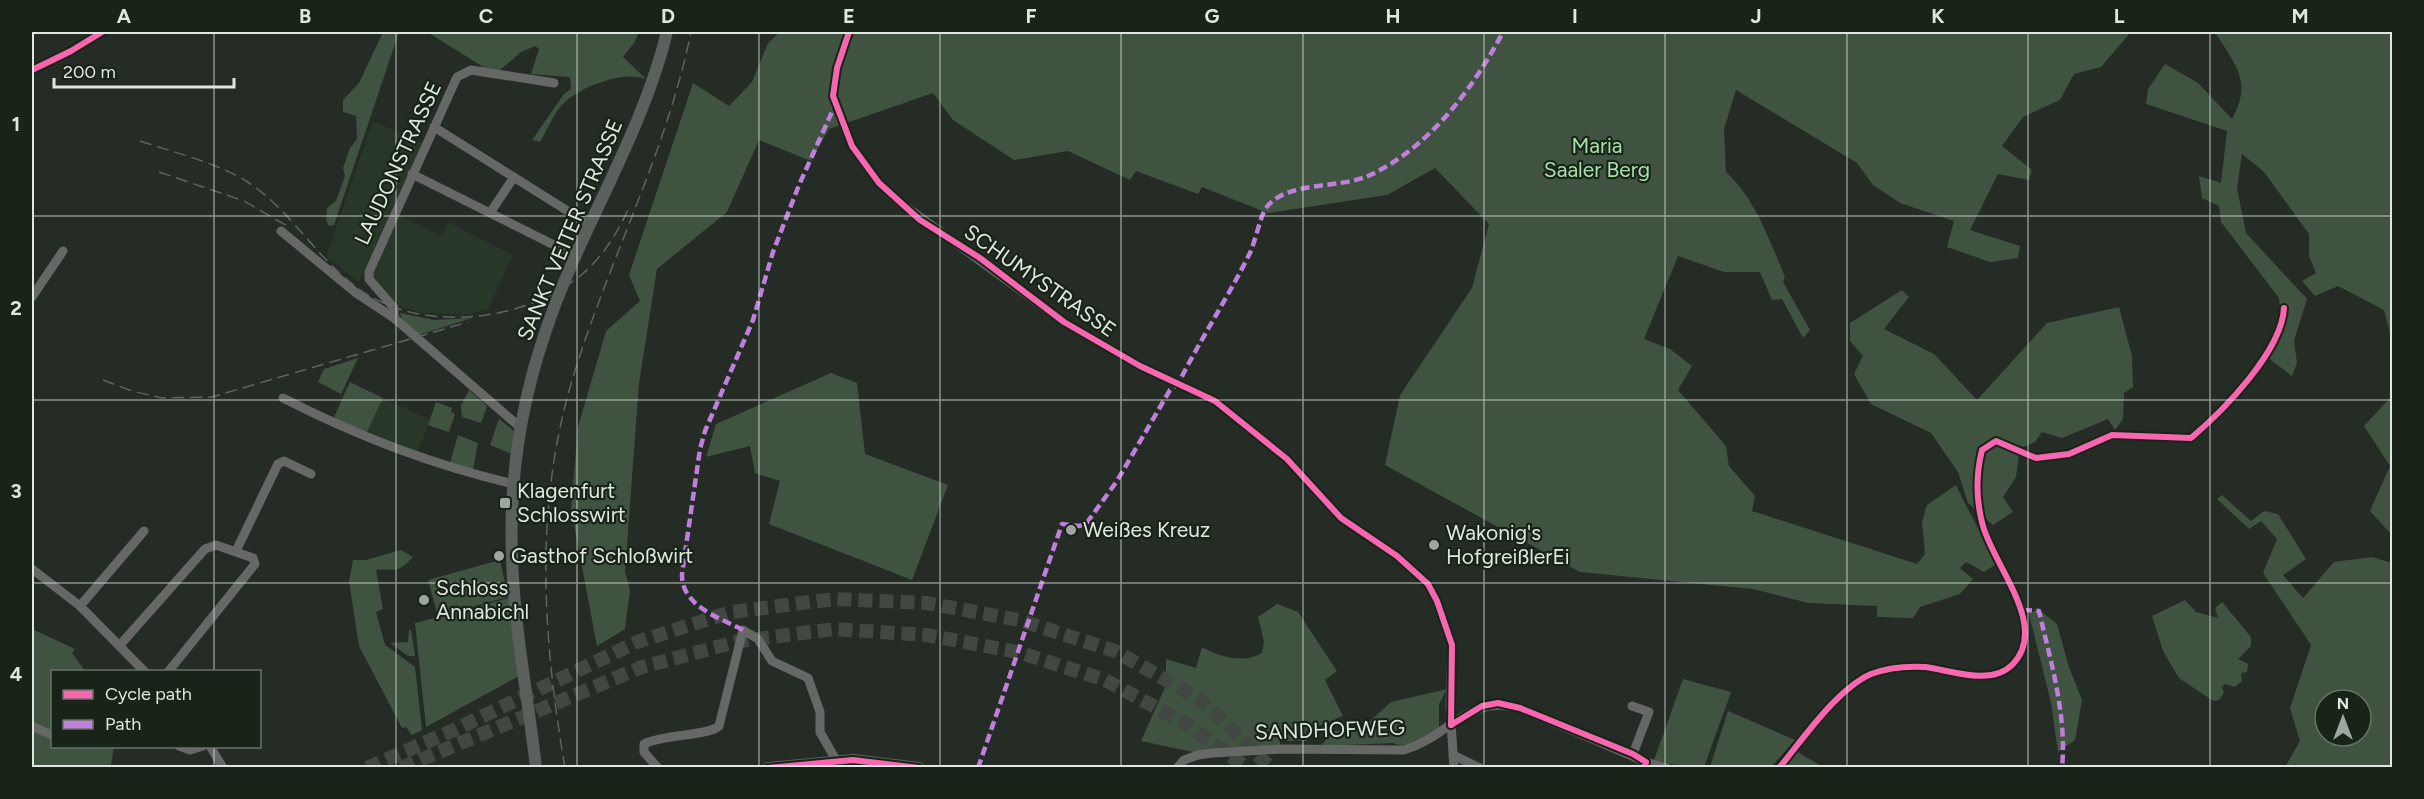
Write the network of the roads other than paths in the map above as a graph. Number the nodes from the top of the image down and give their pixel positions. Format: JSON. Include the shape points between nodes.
{"nodes":[{"id":1,"x":102,"y":32,"type":"edge"},
{"id":2,"x":667,"y":32,"type":"edge"},
{"id":3,"x":849,"y":32,"type":"edge"},
{"id":4,"x":32,"y":70,"type":"edge"},
{"id":5,"x":554,"y":83,"type":"dead end"},
{"id":6,"x":434,"y":127,"type":"junction"},
{"id":7,"x":412,"y":174,"type":"junction"},
{"id":8,"x":514,"y":177,"type":"junction"},
{"id":9,"x":490,"y":213,"type":"junction"},
{"id":10,"x":590,"y":225,"type":"junction"},
{"id":11,"x":281,"y":231,"type":"dead end"},
{"id":12,"x":63,"y":251,"type":"dead end"},
{"id":13,"x":576,"y":256,"type":"junction"},
{"id":14,"x":32,"y":297,"type":"edge"},
{"id":15,"x":2284,"y":308,"type":"dead end"},
{"id":16,"x":394,"y":318,"type":"junction"},
{"id":17,"x":283,"y":398,"type":"dead end"},
{"id":18,"x":521,"y":428,"type":"junction"},
{"id":19,"x":311,"y":474,"type":"dead end"},
{"id":20,"x":514,"y":484,"type":"junction"},
{"id":21,"x":144,"y":531,"type":"dead end"},
{"id":22,"x":236,"y":550,"type":"junction"},
{"id":23,"x":32,"y":569,"type":"edge"},
{"id":24,"x":80,"y":606,"type":"junction"},
{"id":25,"x":120,"y":645,"type":"junction"},
{"id":26,"x":143,"y":670,"type":"edge"},
{"id":27,"x":170,"y":670,"type":"edge"},
{"id":28,"x":1632,"y":706,"type":"dead end"},
{"id":29,"x":1451,"y":725,"type":"junction"},
{"id":30,"x":32,"y":726,"type":"edge"},
{"id":31,"x":51,"y":735,"type":"edge"},
{"id":32,"x":183,"y":748,"type":"edge"},
{"id":33,"x":199,"y":748,"type":"edge"},
{"id":34,"x":211,"y":748,"type":"edge"},
{"id":35,"x":1453,"y":754,"type":"junction"},
{"id":36,"x":1633,"y":754,"type":"junction"},
{"id":37,"x":837,"y":760,"type":"junction"},
{"id":38,"x":854,"y":764,"type":"edge"},
{"id":39,"x":1645,"y":765,"type":"edge"},
{"id":40,"x":223,"y":768,"type":"edge"},
{"id":41,"x":536,"y":768,"type":"edge"},
{"id":42,"x":658,"y":768,"type":"edge"},
{"id":43,"x":768,"y":768,"type":"edge"},
{"id":44,"x":919,"y":768,"type":"edge"},
{"id":45,"x":1177,"y":768,"type":"edge"},
{"id":46,"x":1454,"y":768,"type":"edge"},
{"id":47,"x":1480,"y":768,"type":"edge"},
{"id":48,"x":1666,"y":768,"type":"edge"},
{"id":49,"x":1779,"y":768,"type":"edge"}],
"edges":[{"from":1,"to":4,"type":"street"},
{"from":2,"to":10,"type":"main road","name":"SANKT VEITER STRASSE","via":[[643,105]]},
{"from":3,"to":29,"type":"street","name":"SCHUMYSTRASSE","via":[[833,96],[852,146],[879,183],[920,220],[980,258],[1064,322],[1140,366],[1215,401],[1287,459],[1341,518],[1397,555],[1428,584],[1452,645]]},
{"from":5,"to":6,"type":"street","name":"LAUDONSTRASSE","via":[[466,71],[458,77]]},
{"from":6,"to":7,"type":"street","name":"LAUDONSTRASSE"},
{"from":6,"to":8,"type":"street"},
{"from":7,"to":9,"type":"street"},
{"from":7,"to":16,"type":"street","name":"LAUDONSTRASSE","via":[[369,272],[369,279],[394,308]]},
{"from":8,"to":9,"type":"street"},
{"from":8,"to":10,"type":"street"},
{"from":9,"to":13,"type":"street"},
{"from":10,"to":13,"type":"main road","name":"SANKT VEITER STRASSE"},
{"from":11,"to":16,"type":"street","name":"LAUDONSTRASSE","via":[[356,293]]},
{"from":12,"to":14,"type":"street"},
{"from":13,"to":18,"type":"main road","name":"SANKT VEITER STRASSE","via":[[545,333]]},
{"from":15,"to":49,"type":"street","via":[[2283,320],[2268,352],[2213,418],[2191,438],[2112,435],[2069,454],[2036,458],[1996,441],[1982,450],[1976,472],[1982,525],[2023,610],[2022,649],[2016,662],[2008,670],[1992,675],[1923,667],[1872,674],[1853,685]]},
{"from":16,"to":18,"type":"street","name":"LAUDONSTRASSE"},
{"from":17,"to":20,"type":"street","via":[[337,426],[416,457]]},
{"from":18,"to":20,"type":"main road","name":"SANKT VEITER STRASSE"},
{"from":19,"to":22,"type":"street","via":[[284,461],[278,464]]},
{"from":20,"to":41,"type":"main road","name":"SANKT VEITER STRASSE","via":[[514,596]]},
{"from":21,"to":24,"type":"street"},
{"from":22,"to":25,"type":"street","via":[[216,545],[205,549]]},
{"from":22,"to":27,"type":"street","via":[[253,558],[255,564]]},
{"from":23,"to":24,"type":"street"},
{"from":24,"to":25,"type":"street"},
{"from":25,"to":26,"type":"street"},
{"from":28,"to":36,"type":"street","via":[[1648,712]]},
{"from":29,"to":35,"type":"street","name":"SCHUMYSTRASSE"},
{"from":29,"to":36,"type":"street","name":"SANDHOFWEG","via":[[1482,706],[1508,705]]},
{"from":29,"to":45,"type":"street","name":"SANDHOFWEG","via":[[1404,750],[1213,753],[1184,760]]},
{"from":30,"to":31,"type":"street"},
{"from":32,"to":33,"type":"street"},
{"from":34,"to":40,"type":"street"},
{"from":35,"to":46,"type":"street","name":"SCHUMYSTRASSE"},
{"from":35,"to":47,"type":"street"},
{"from":36,"to":39,"type":"street","name":"SANDHOFWEG"},
{"from":37,"to":38,"type":"main road"},
{"from":37,"to":42,"type":"street","via":[[820,732],[820,712],[808,678],[772,661],[758,639],[743,630],[719,726],[644,744],[644,752]]},
{"from":37,"to":43,"type":"main road"},
{"from":38,"to":44,"type":"main road"},
{"from":39,"to":48,"type":"street","name":"SANDHOFWEG"}]}
